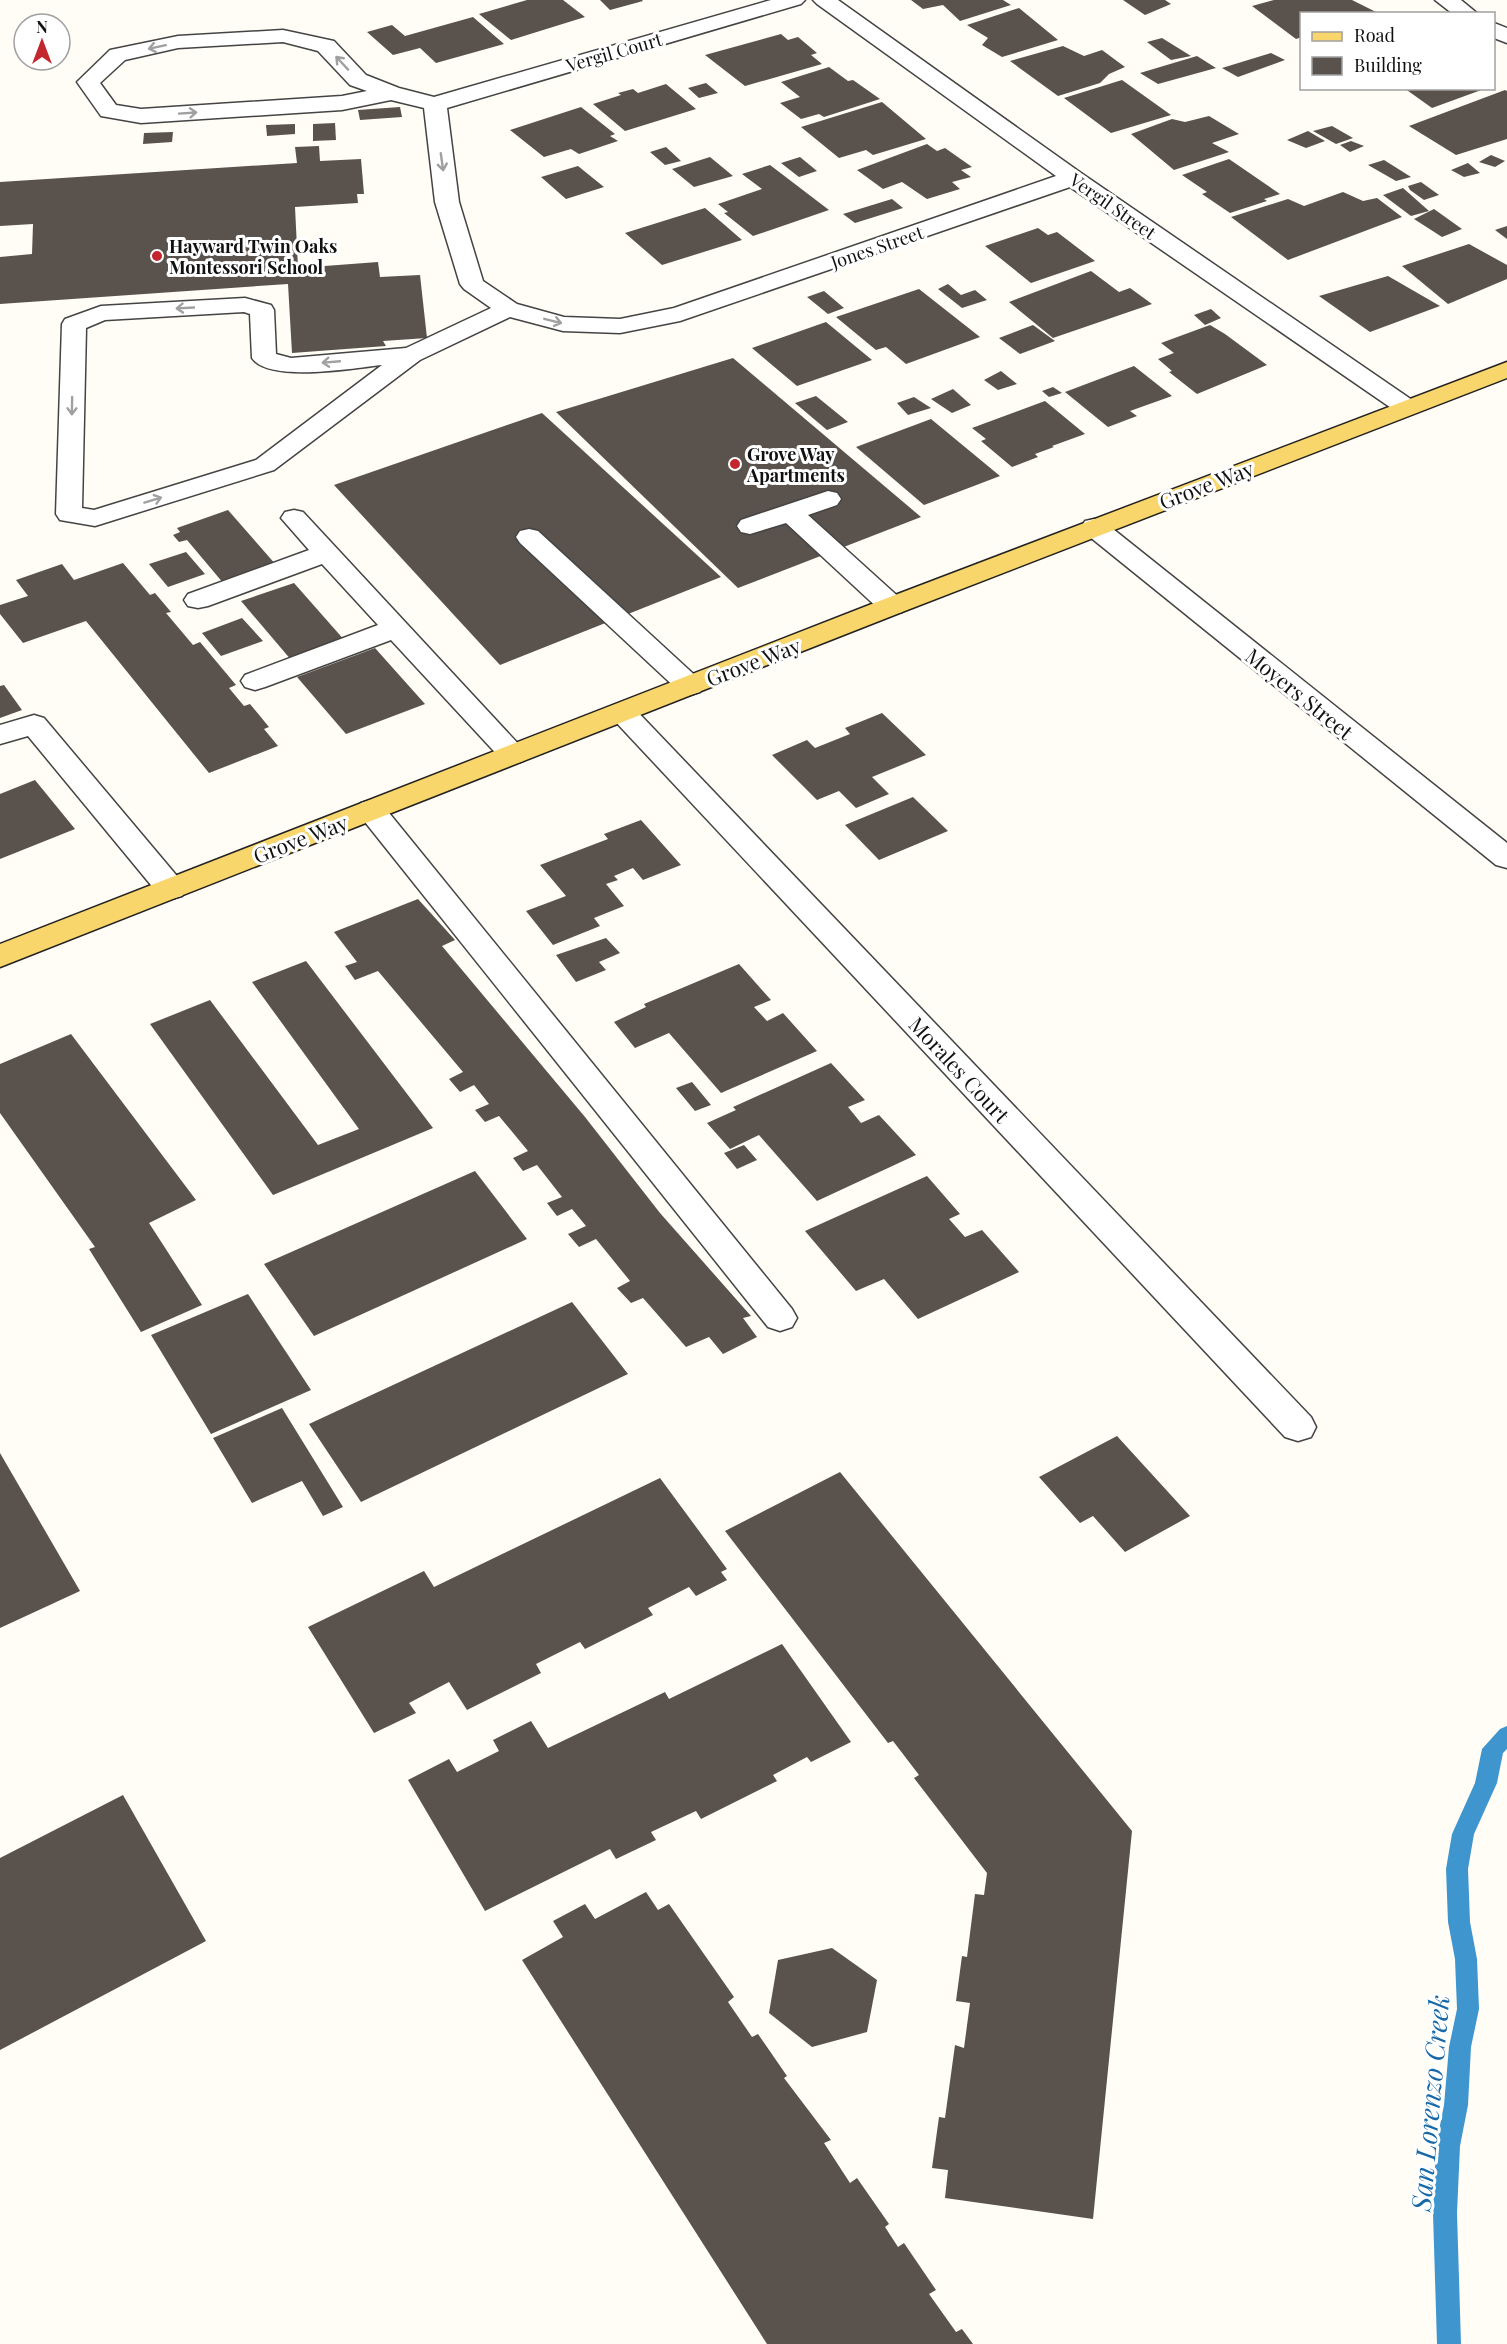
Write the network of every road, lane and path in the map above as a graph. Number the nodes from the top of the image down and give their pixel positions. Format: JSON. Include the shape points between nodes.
{"nodes":[{"id":1,"x":794,"y":0,"type":"edge"},
{"id":2,"x":824,"y":0,"type":"edge"},
{"id":3,"x":1446,"y":0,"type":"edge"},
{"id":4,"x":1465,"y":12,"type":"edge"},
{"id":5,"x":391,"y":93,"type":"junction"},
{"id":6,"x":435,"y":104,"type":"junction"},
{"id":7,"x":1073,"y":178,"type":"junction"},
{"id":8,"x":508,"y":309,"type":"junction"},
{"id":9,"x":411,"y":355,"type":"junction"},
{"id":10,"x":1507,"y":369,"type":"edge"},
{"id":11,"x":1406,"y":407,"type":"junction"},
{"id":12,"x":828,"y":499,"type":"dead end"},
{"id":13,"x":790,"y":513,"type":"junction"},
{"id":14,"x":294,"y":518,"type":"dead end"},
{"id":15,"x":750,"y":526,"type":"dead end"},
{"id":16,"x":1094,"y":527,"type":"junction"},
{"id":17,"x":529,"y":537,"type":"dead end"},
{"id":18,"x":327,"y":553,"type":"junction"},
{"id":19,"x":198,"y":600,"type":"dead end"},
{"id":20,"x":892,"y":606,"type":"junction"},
{"id":21,"x":396,"y":628,"type":"junction"},
{"id":22,"x":255,"y":681,"type":"dead end"},
{"id":23,"x":690,"y":686,"type":"junction"},
{"id":24,"x":622,"y":712,"type":"junction"},
{"id":25,"x":0,"y":735,"type":"edge"},
{"id":26,"x":513,"y":755,"type":"junction"},
{"id":27,"x":371,"y":810,"type":"junction"},
{"id":28,"x":1507,"y":858,"type":"edge"},
{"id":29,"x":171,"y":889,"type":"junction"},
{"id":30,"x":0,"y":956,"type":"edge"},
{"id":31,"x":780,"y":1318,"type":"dead end"},
{"id":32,"x":1298,"y":1427,"type":"dead end"}],
"edges":[{"from":1,"to":6,"type":"street","name":"Vergil Court"},
{"from":2,"to":7,"type":"street","name":"Vergil Street"},
{"from":3,"to":4,"type":"street"},
{"from":5,"to":5,"type":"street","one_way":true,"via":[[358,80],[326,46],[283,36],[178,42],[118,55],[88,82],[109,111],[141,116],[342,103]]},
{"from":5,"to":6,"type":"street"},
{"from":6,"to":8,"type":"street","name":"Jones Street","one_way":true,"via":[[447,202],[472,284]]},
{"from":8,"to":7,"type":"street","name":"Jones Street","one_way":true,"via":[[563,324],[620,326],[680,314]]},
{"from":7,"to":11,"type":"street","name":"Vergil Street"},
{"from":8,"to":9,"type":"street"},
{"from":9,"to":9,"type":"street","one_way":true,"via":[[290,366],[264,358],[262,310],[245,305],[101,313],[74,324],[69,514],[94,518],[265,465]]},
{"from":10,"to":11,"type":"main road","name":"Grove Way"},
{"from":11,"to":16,"type":"main road","name":"Grove Way"},
{"from":12,"to":13,"type":"street"},
{"from":13,"to":15,"type":"street"},
{"from":13,"to":20,"type":"street"},
{"from":14,"to":18,"type":"street"},
{"from":16,"to":20,"type":"main road","name":"Grove Way"},
{"from":16,"to":28,"type":"street","name":"Moyers Street"},
{"from":17,"to":23,"type":"street"},
{"from":18,"to":19,"type":"street"},
{"from":18,"to":21,"type":"street"},
{"from":20,"to":23,"type":"main road","name":"Grove Way"},
{"from":21,"to":22,"type":"street"},
{"from":21,"to":26,"type":"street"},
{"from":23,"to":24,"type":"main road","name":"Grove Way"},
{"from":24,"to":26,"type":"main road","name":"Grove Way"},
{"from":24,"to":32,"type":"street","name":"Morales Court"},
{"from":25,"to":29,"type":"street","via":[[34,724]]},
{"from":26,"to":27,"type":"main road","name":"Grove Way"},
{"from":27,"to":29,"type":"main road","name":"Grove Way"},
{"from":27,"to":31,"type":"street"},
{"from":29,"to":30,"type":"main road","name":"Grove Way"}]}
